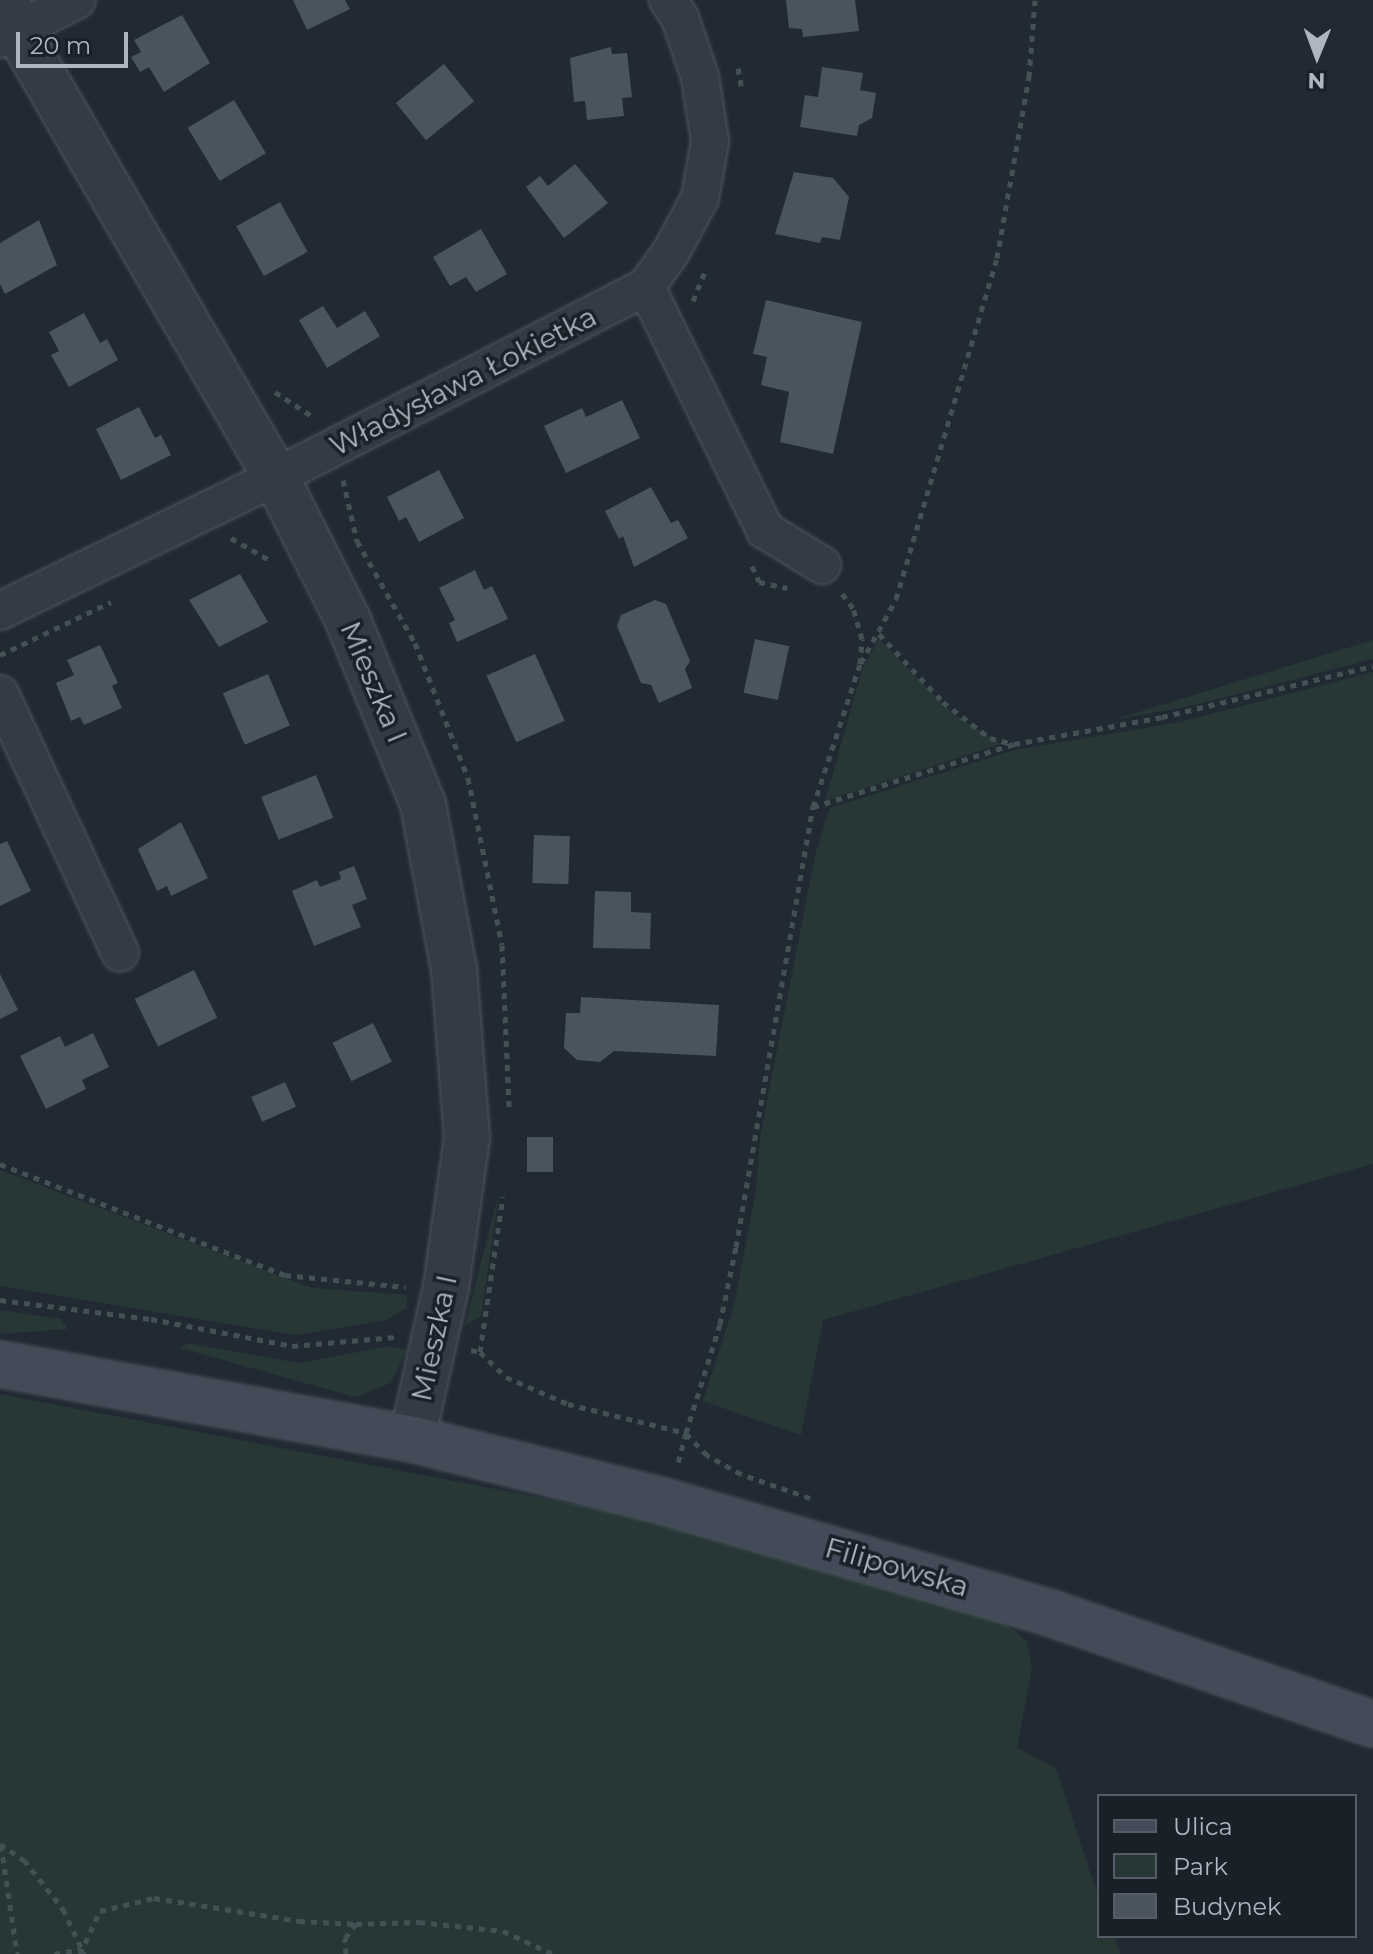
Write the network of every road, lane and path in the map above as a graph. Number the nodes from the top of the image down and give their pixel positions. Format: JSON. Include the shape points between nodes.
{"nodes":[{"id":1,"x":77,"y":0,"type":"edge"},
{"id":2,"x":668,"y":0,"type":"edge"},
{"id":3,"x":1035,"y":0,"type":"edge"},
{"id":4,"x":8,"y":24,"type":"edge"},
{"id":5,"x":646,"y":287,"type":"junction"},
{"id":6,"x":329,"y":414,"type":"dead end"},
{"id":7,"x":315,"y":419,"type":"dead end"},
{"id":8,"x":358,"y":476,"type":"dead end"},
{"id":9,"x":276,"y":477,"type":"junction"},
{"id":10,"x":345,"y":484,"type":"dead end"},
{"id":11,"x":214,"y":507,"type":"junction"},
{"id":12,"x":748,"y":556,"type":"dead end"},
{"id":13,"x":279,"y":565,"type":"dead end"},
{"id":14,"x":822,"y":565,"type":"joint"},
{"id":15,"x":789,"y":589,"type":"dead end"},
{"id":16,"x":0,"y":611,"type":"edge"},
{"id":17,"x":879,"y":634,"type":"junction"},
{"id":18,"x":860,"y":664,"type":"junction"},
{"id":19,"x":1373,"y":666,"type":"edge"},
{"id":20,"x":0,"y":694,"type":"edge"},
{"id":21,"x":1014,"y":744,"type":"junction"},
{"id":22,"x":813,"y":807,"type":"junction"},
{"id":23,"x":120,"y":953,"type":"dead end"},
{"id":24,"x":0,"y":1164,"type":"edge"},
{"id":25,"x":0,"y":1300,"type":"edge"},
{"id":26,"x":411,"y":1300,"type":"dead end"},
{"id":27,"x":435,"y":1342,"type":"junction"},
{"id":28,"x":480,"y":1352,"type":"dead end"},
{"id":29,"x":0,"y":1364,"type":"edge"},
{"id":30,"x":686,"y":1433,"type":"junction"},
{"id":31,"x":412,"y":1439,"type":"junction"},
{"id":32,"x":819,"y":1501,"type":"dead end"},
{"id":33,"x":1373,"y":1724,"type":"edge"},
{"id":34,"x":1,"y":1845,"type":"edge"},
{"id":35,"x":356,"y":1924,"type":"junction"},
{"id":36,"x":82,"y":1952,"type":"edge"},
{"id":37,"x":17,"y":1954,"type":"edge"},
{"id":38,"x":54,"y":1954,"type":"edge"},
{"id":39,"x":346,"y":1954,"type":"edge"},
{"id":40,"x":553,"y":1954,"type":"edge"}],
"edges":[{"from":1,"to":4,"type":"street"},
{"from":2,"to":5,"type":"street","via":[[680,18],[700,77],[710,141],[700,198]]},
{"from":3,"to":17,"type":"path","via":[[1029,77],[997,258],[896,599]]},
{"from":4,"to":9,"type":"street","name":"Mieszka I"},
{"from":5,"to":9,"type":"street","name":"Władysława Łokietka"},
{"from":5,"to":14,"type":"street","via":[[765,530]]},
{"from":6,"to":7,"type":"path"},
{"from":8,"to":10,"type":"path"},
{"from":9,"to":11,"type":"street","name":"Władysława Łokietka"},
{"from":9,"to":27,"type":"street","name":"Mieszka I","via":[[397,732],[423,804],[441,880],[465,1058],[467,1138]]},
{"from":11,"to":13,"type":"path","via":[[232,539]]},
{"from":11,"to":16,"type":"street","name":"Władysława Łokietka"},
{"from":12,"to":15,"type":"path","via":[[759,582]]},
{"from":14,"to":18,"type":"path","via":[[853,608],[862,639]]},
{"from":17,"to":18,"type":"path"},
{"from":17,"to":21,"type":"path","via":[[943,702],[990,738]]},
{"from":18,"to":22,"type":"path"},
{"from":19,"to":21,"type":"path","via":[[1162,717]]},
{"from":20,"to":23,"type":"street"},
{"from":21,"to":22,"type":"path"},
{"from":22,"to":30,"type":"path","via":[[729,1278]]},
{"from":24,"to":26,"type":"path","via":[[285,1275],[414,1287]]},
{"from":25,"to":27,"type":"path","via":[[151,1319],[292,1346],[403,1336]]},
{"from":27,"to":31,"type":"street","name":"Mieszka I"},
{"from":28,"to":30,"type":"path","via":[[506,1377],[568,1404]]},
{"from":29,"to":31,"type":"main road","name":"Filipowska"},
{"from":30,"to":32,"type":"path","via":[[707,1455],[741,1474]]},
{"from":31,"to":33,"type":"main road","name":"Filipowska","via":[[917,1572],[1186,1656]]},
{"from":34,"to":36,"type":"path","via":[[24,1860],[63,1909]]},
{"from":34,"to":37,"type":"path"},
{"from":35,"to":36,"type":"path","via":[[299,1921],[154,1898],[100,1911]]},
{"from":35,"to":39,"type":"path","via":[[345,1938]]},
{"from":35,"to":40,"type":"path","via":[[466,1924],[503,1931]]},
{"from":36,"to":38,"type":"path"}]}
